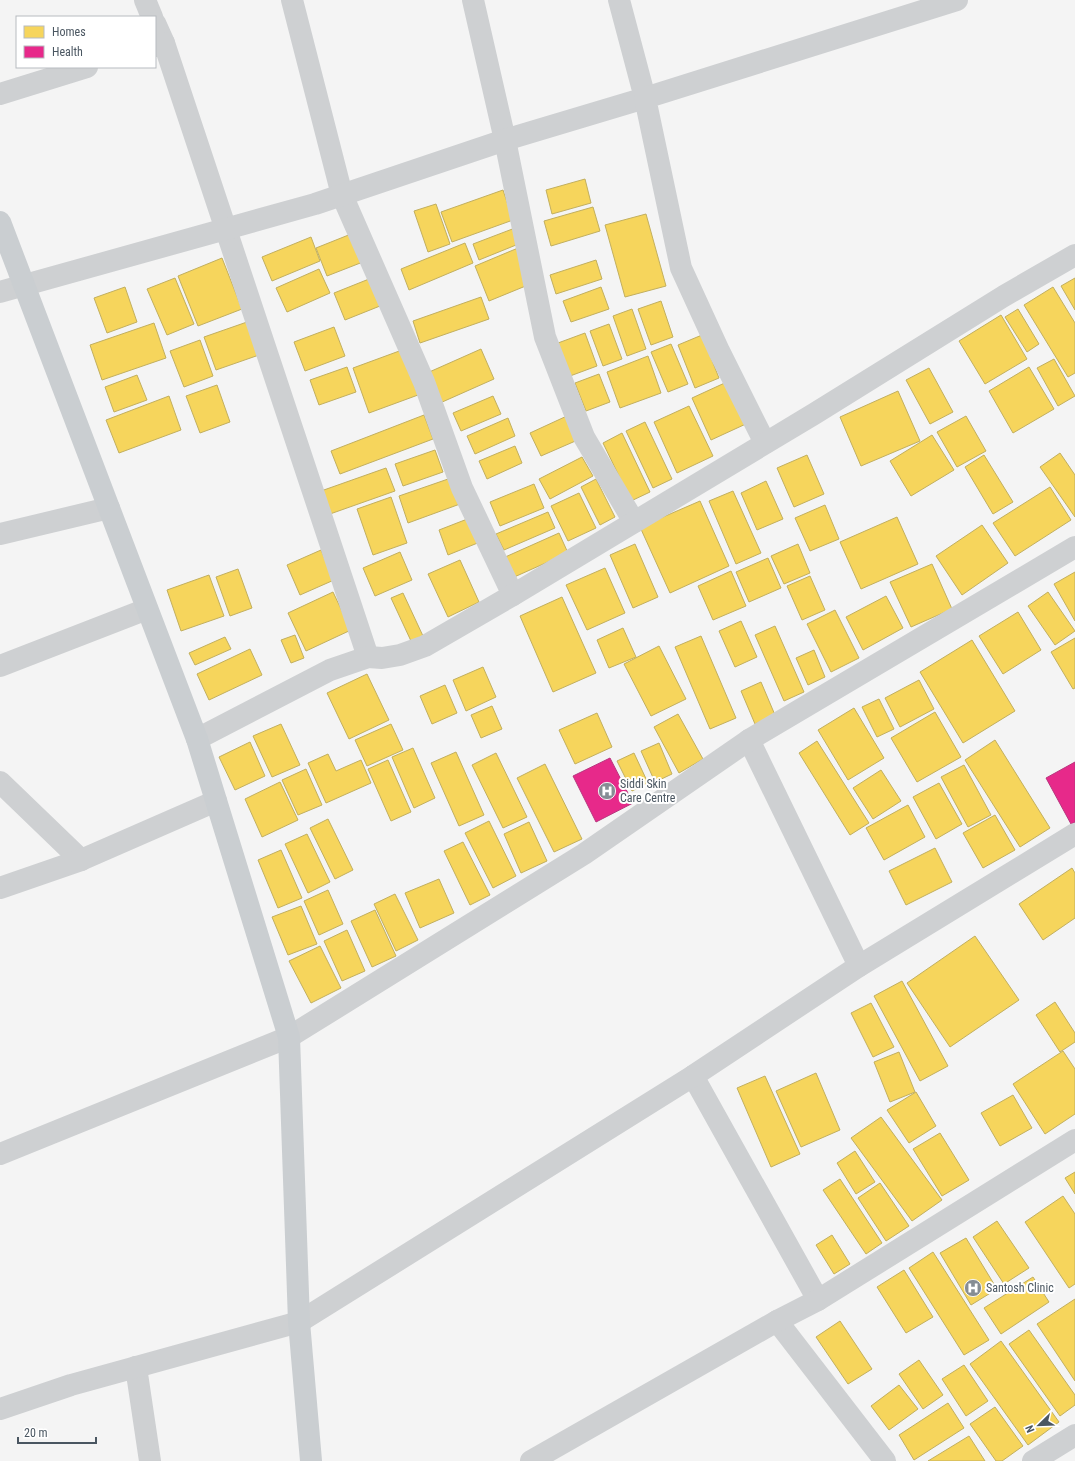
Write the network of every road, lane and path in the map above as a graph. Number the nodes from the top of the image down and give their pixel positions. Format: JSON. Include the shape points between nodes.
{"nodes":[{"id":1,"x":145,"y":0,"type":"edge"},
{"id":2,"x":292,"y":0,"type":"edge"},
{"id":3,"x":473,"y":0,"type":"edge"},
{"id":4,"x":619,"y":0,"type":"edge"},
{"id":5,"x":957,"y":0,"type":"edge"},
{"id":6,"x":152,"y":16,"type":"edge"},
{"id":7,"x":156,"y":28,"type":"edge"},
{"id":8,"x":159,"y":45,"type":"edge"},
{"id":9,"x":84,"y":68,"type":"edge"},
{"id":10,"x":0,"y":94,"type":"edge"},
{"id":11,"x":645,"y":98,"type":"junction"},
{"id":12,"x":505,"y":140,"type":"junction"},
{"id":13,"x":342,"y":195,"type":"junction"},
{"id":14,"x":0,"y":222,"type":"edge"},
{"id":15,"x":225,"y":230,"type":"junction"},
{"id":16,"x":1075,"y":255,"type":"edge"},
{"id":17,"x":24,"y":287,"type":"junction"},
{"id":18,"x":0,"y":292,"type":"edge"},
{"id":19,"x":765,"y":443,"type":"junction"},
{"id":20,"x":109,"y":508,"type":"junction"},
{"id":21,"x":634,"y":522,"type":"junction"},
{"id":22,"x":0,"y":534,"type":"edge"},
{"id":23,"x":1075,"y":547,"type":"edge"},
{"id":24,"x":512,"y":595,"type":"junction"},
{"id":25,"x":147,"y":609,"type":"junction"},
{"id":26,"x":368,"y":657,"type":"junction"},
{"id":27,"x":0,"y":666,"type":"edge"},
{"id":28,"x":197,"y":739,"type":"junction"},
{"id":29,"x":749,"y":740,"type":"junction"},
{"id":30,"x":0,"y":782,"type":"edge"},
{"id":31,"x":216,"y":801,"type":"junction"},
{"id":32,"x":1075,"y":834,"type":"edge"},
{"id":33,"x":82,"y":860,"type":"junction"},
{"id":34,"x":0,"y":888,"type":"edge"},
{"id":35,"x":859,"y":966,"type":"junction"},
{"id":36,"x":289,"y":1037,"type":"junction"},
{"id":37,"x":692,"y":1076,"type":"junction"},
{"id":38,"x":1075,"y":1140,"type":"edge"},
{"id":39,"x":0,"y":1154,"type":"edge"},
{"id":40,"x":818,"y":1300,"type":"junction"},
{"id":41,"x":299,"y":1322,"type":"junction"},
{"id":42,"x":777,"y":1322,"type":"junction"},
{"id":43,"x":136,"y":1367,"type":"junction"},
{"id":44,"x":0,"y":1409,"type":"edge"},
{"id":45,"x":1075,"y":1435,"type":"edge"},
{"id":46,"x":150,"y":1461,"type":"edge"},
{"id":47,"x":311,"y":1461,"type":"edge"},
{"id":48,"x":531,"y":1461,"type":"edge"},
{"id":49,"x":885,"y":1461,"type":"edge"},
{"id":50,"x":1032,"y":1461,"type":"edge"}],
"edges":[{"from":1,"to":6,"type":"street"},
{"from":2,"to":13,"type":"street"},
{"from":3,"to":12,"type":"street"},
{"from":4,"to":11,"type":"street"},
{"from":5,"to":11,"type":"street"},
{"from":7,"to":8,"type":"street"},
{"from":8,"to":15,"type":"street"},
{"from":9,"to":10,"type":"street"},
{"from":11,"to":12,"type":"street"},
{"from":11,"to":19,"type":"street","via":[[682,268],[719,351]]},
{"from":12,"to":13,"type":"street"},
{"from":12,"to":21,"type":"street","via":[[545,337],[584,437]]},
{"from":13,"to":15,"type":"street"},
{"from":13,"to":24,"type":"street","via":[[424,382],[462,488]]},
{"from":14,"to":17,"type":"main road"},
{"from":15,"to":17,"type":"street"},
{"from":15,"to":26,"type":"street"},
{"from":16,"to":19,"type":"street"},
{"from":17,"to":18,"type":"street"},
{"from":17,"to":20,"type":"main road"},
{"from":19,"to":21,"type":"street"},
{"from":20,"to":22,"type":"street"},
{"from":20,"to":25,"type":"main road"},
{"from":21,"to":24,"type":"street"},
{"from":23,"to":29,"type":"street"},
{"from":24,"to":26,"type":"street","via":[[412,651],[382,658]]},
{"from":25,"to":27,"type":"street"},
{"from":25,"to":28,"type":"main road"},
{"from":26,"to":28,"type":"street","via":[[330,670]]},
{"from":28,"to":31,"type":"main road"},
{"from":29,"to":35,"type":"street"},
{"from":29,"to":36,"type":"street","via":[[584,854]]},
{"from":30,"to":33,"type":"street"},
{"from":31,"to":33,"type":"street"},
{"from":31,"to":36,"type":"main road"},
{"from":32,"to":35,"type":"street"},
{"from":33,"to":34,"type":"street"},
{"from":35,"to":37,"type":"street"},
{"from":36,"to":39,"type":"street"},
{"from":36,"to":41,"type":"main road"},
{"from":37,"to":40,"type":"street"},
{"from":37,"to":41,"type":"street"},
{"from":38,"to":40,"type":"street"},
{"from":40,"to":42,"type":"street"},
{"from":41,"to":43,"type":"street"},
{"from":41,"to":47,"type":"main road"},
{"from":42,"to":48,"type":"street"},
{"from":42,"to":49,"type":"street"},
{"from":43,"to":44,"type":"street"},
{"from":43,"to":46,"type":"street"},
{"from":45,"to":50,"type":"street"}]}
